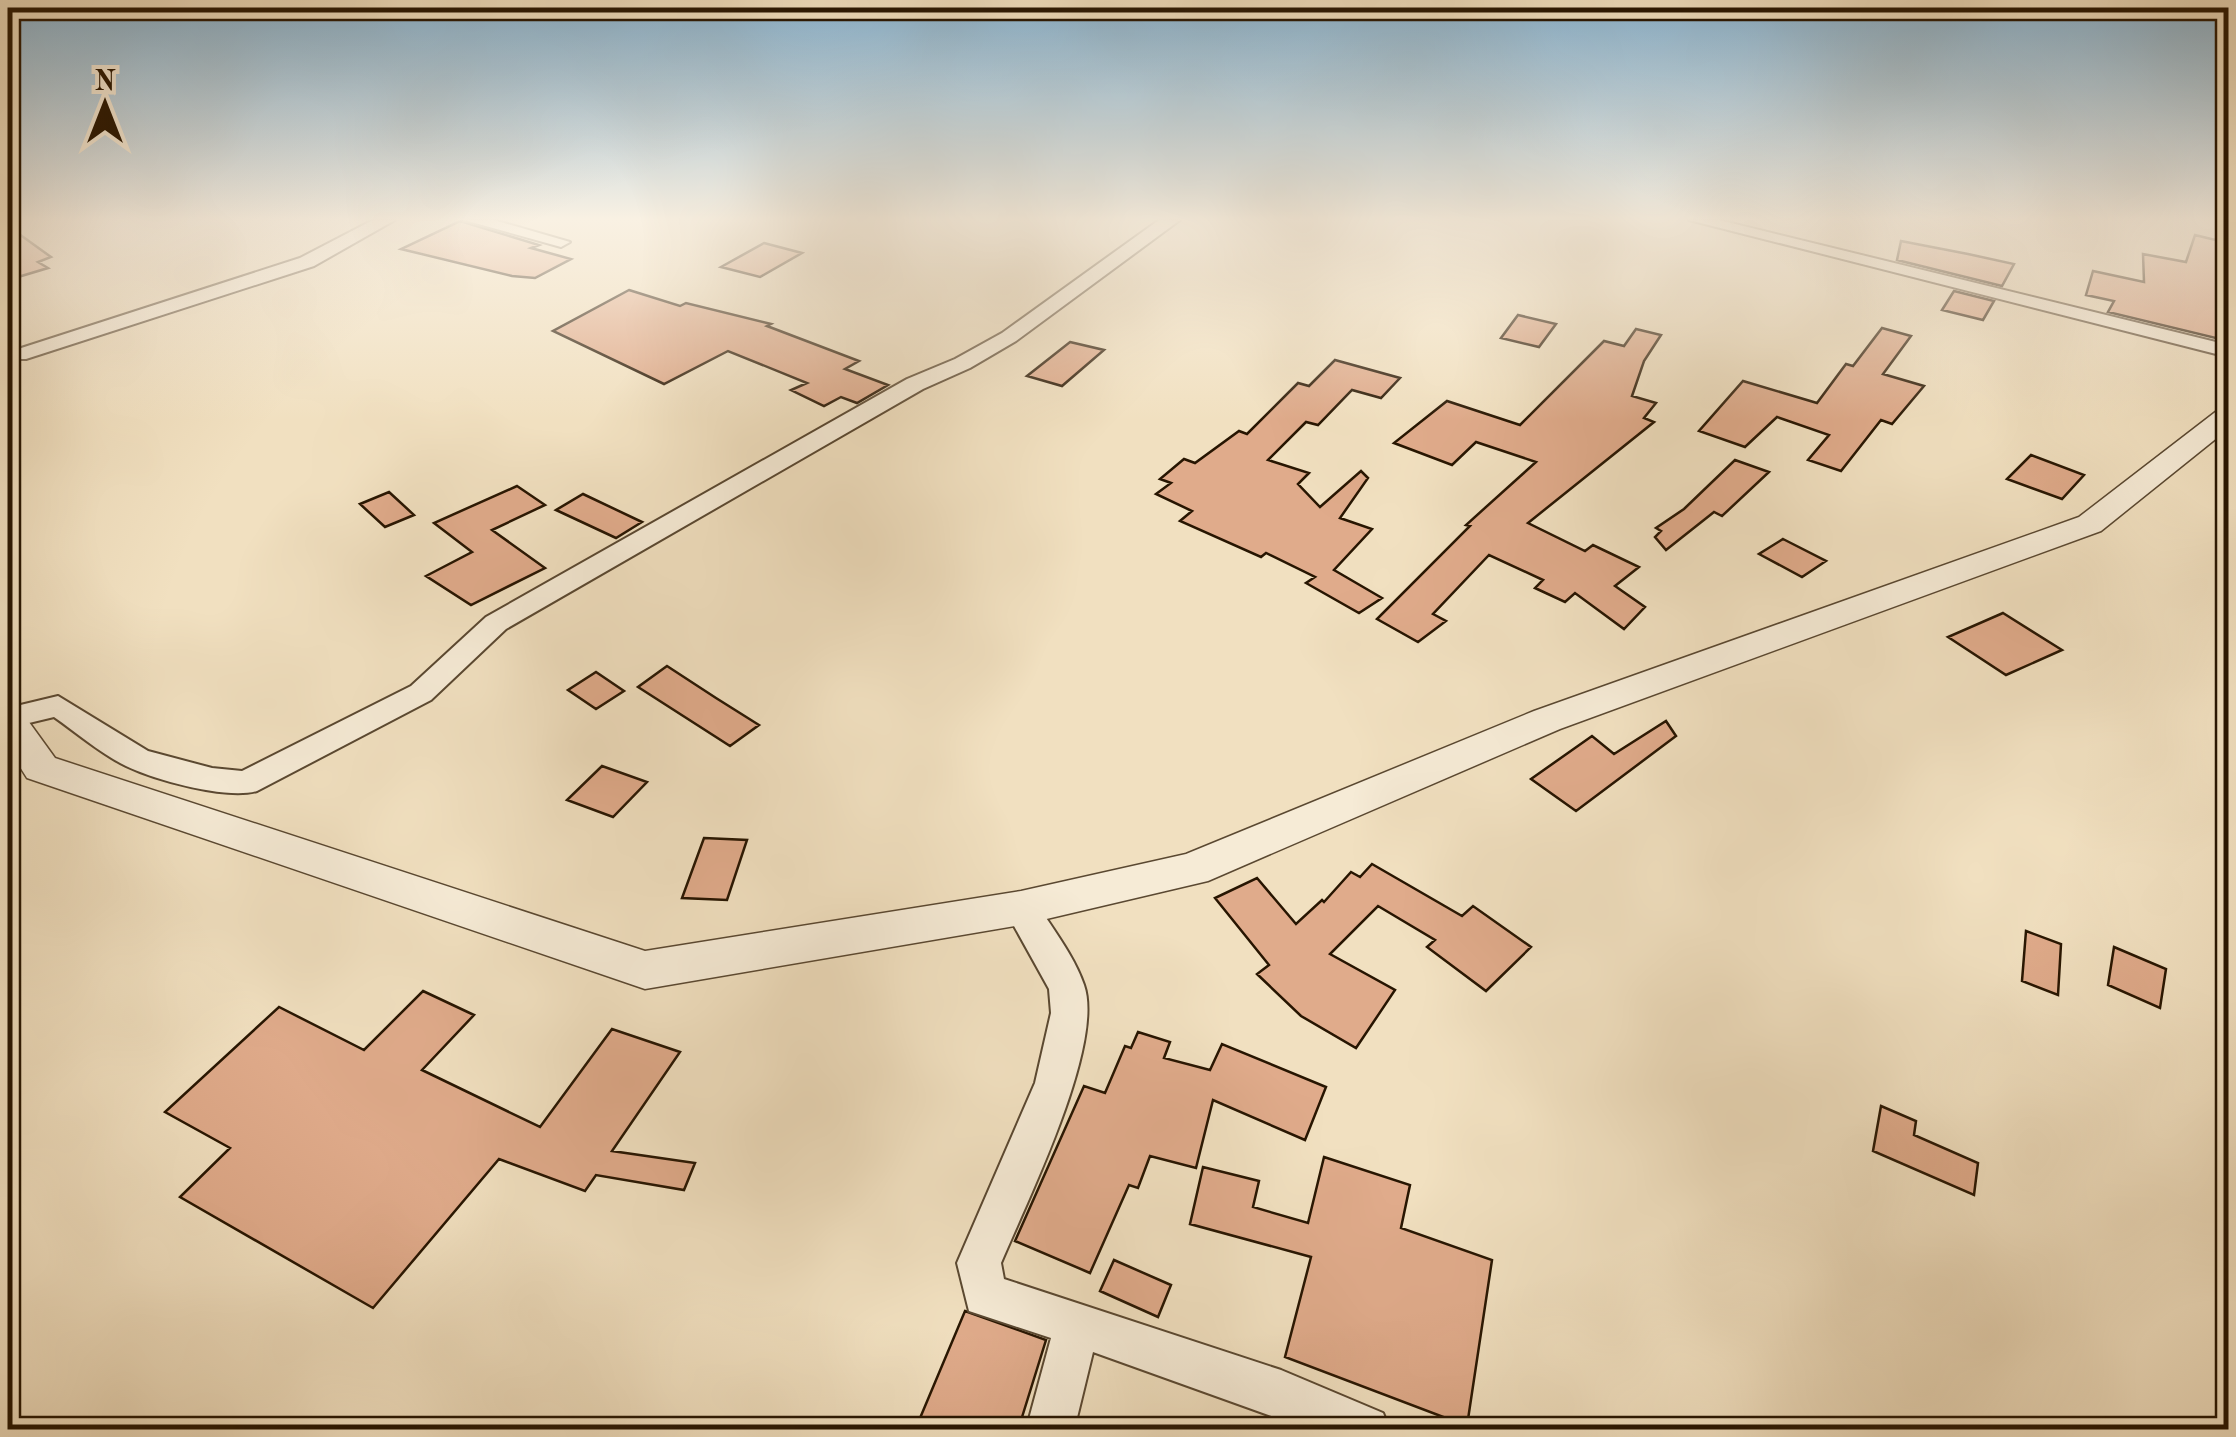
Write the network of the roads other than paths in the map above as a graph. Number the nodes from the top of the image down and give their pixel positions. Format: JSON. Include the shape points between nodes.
{"nodes":[{"id":1,"x":229,"y":287,"type":"edge"},
{"id":2,"x":1080,"y":287,"type":"edge"},
{"id":3,"x":1969,"y":287,"type":"edge"},
{"id":4,"x":2228,"y":351,"type":"edge"},
{"id":5,"x":19,"y":355,"type":"dead end"},
{"id":6,"x":2228,"y":416,"type":"edge"},
{"id":7,"x":8,"y":719,"type":"edge"},
{"id":8,"x":1020,"y":908,"type":"junction"},
{"id":9,"x":1077,"y":1324,"type":"junction"},
{"id":10,"x":1050,"y":1430,"type":"edge"},
{"id":11,"x":1366,"y":1430,"type":"edge"}],
"edges":[{"from":1,"to":5,"type":"street"},
{"from":2,"to":7,"type":"street","via":[[952,372],[915,384],[496,623],[421,693],[246,783],[138,758],[58,706]]},
{"from":3,"to":4,"type":"street"},
{"from":6,"to":8,"type":"street","via":[[2090,524],[1546,720],[1193,869]]},
{"from":7,"to":8,"type":"street","via":[[42,768],[645,970]]},
{"from":8,"to":9,"type":"street","via":[[1068,987],[1070,1013],[1055,1084],[978,1263],[980,1280],[985,1294]]},
{"from":9,"to":10,"type":"street"},
{"from":9,"to":11,"type":"street","via":[[1281,1393]]}]}
